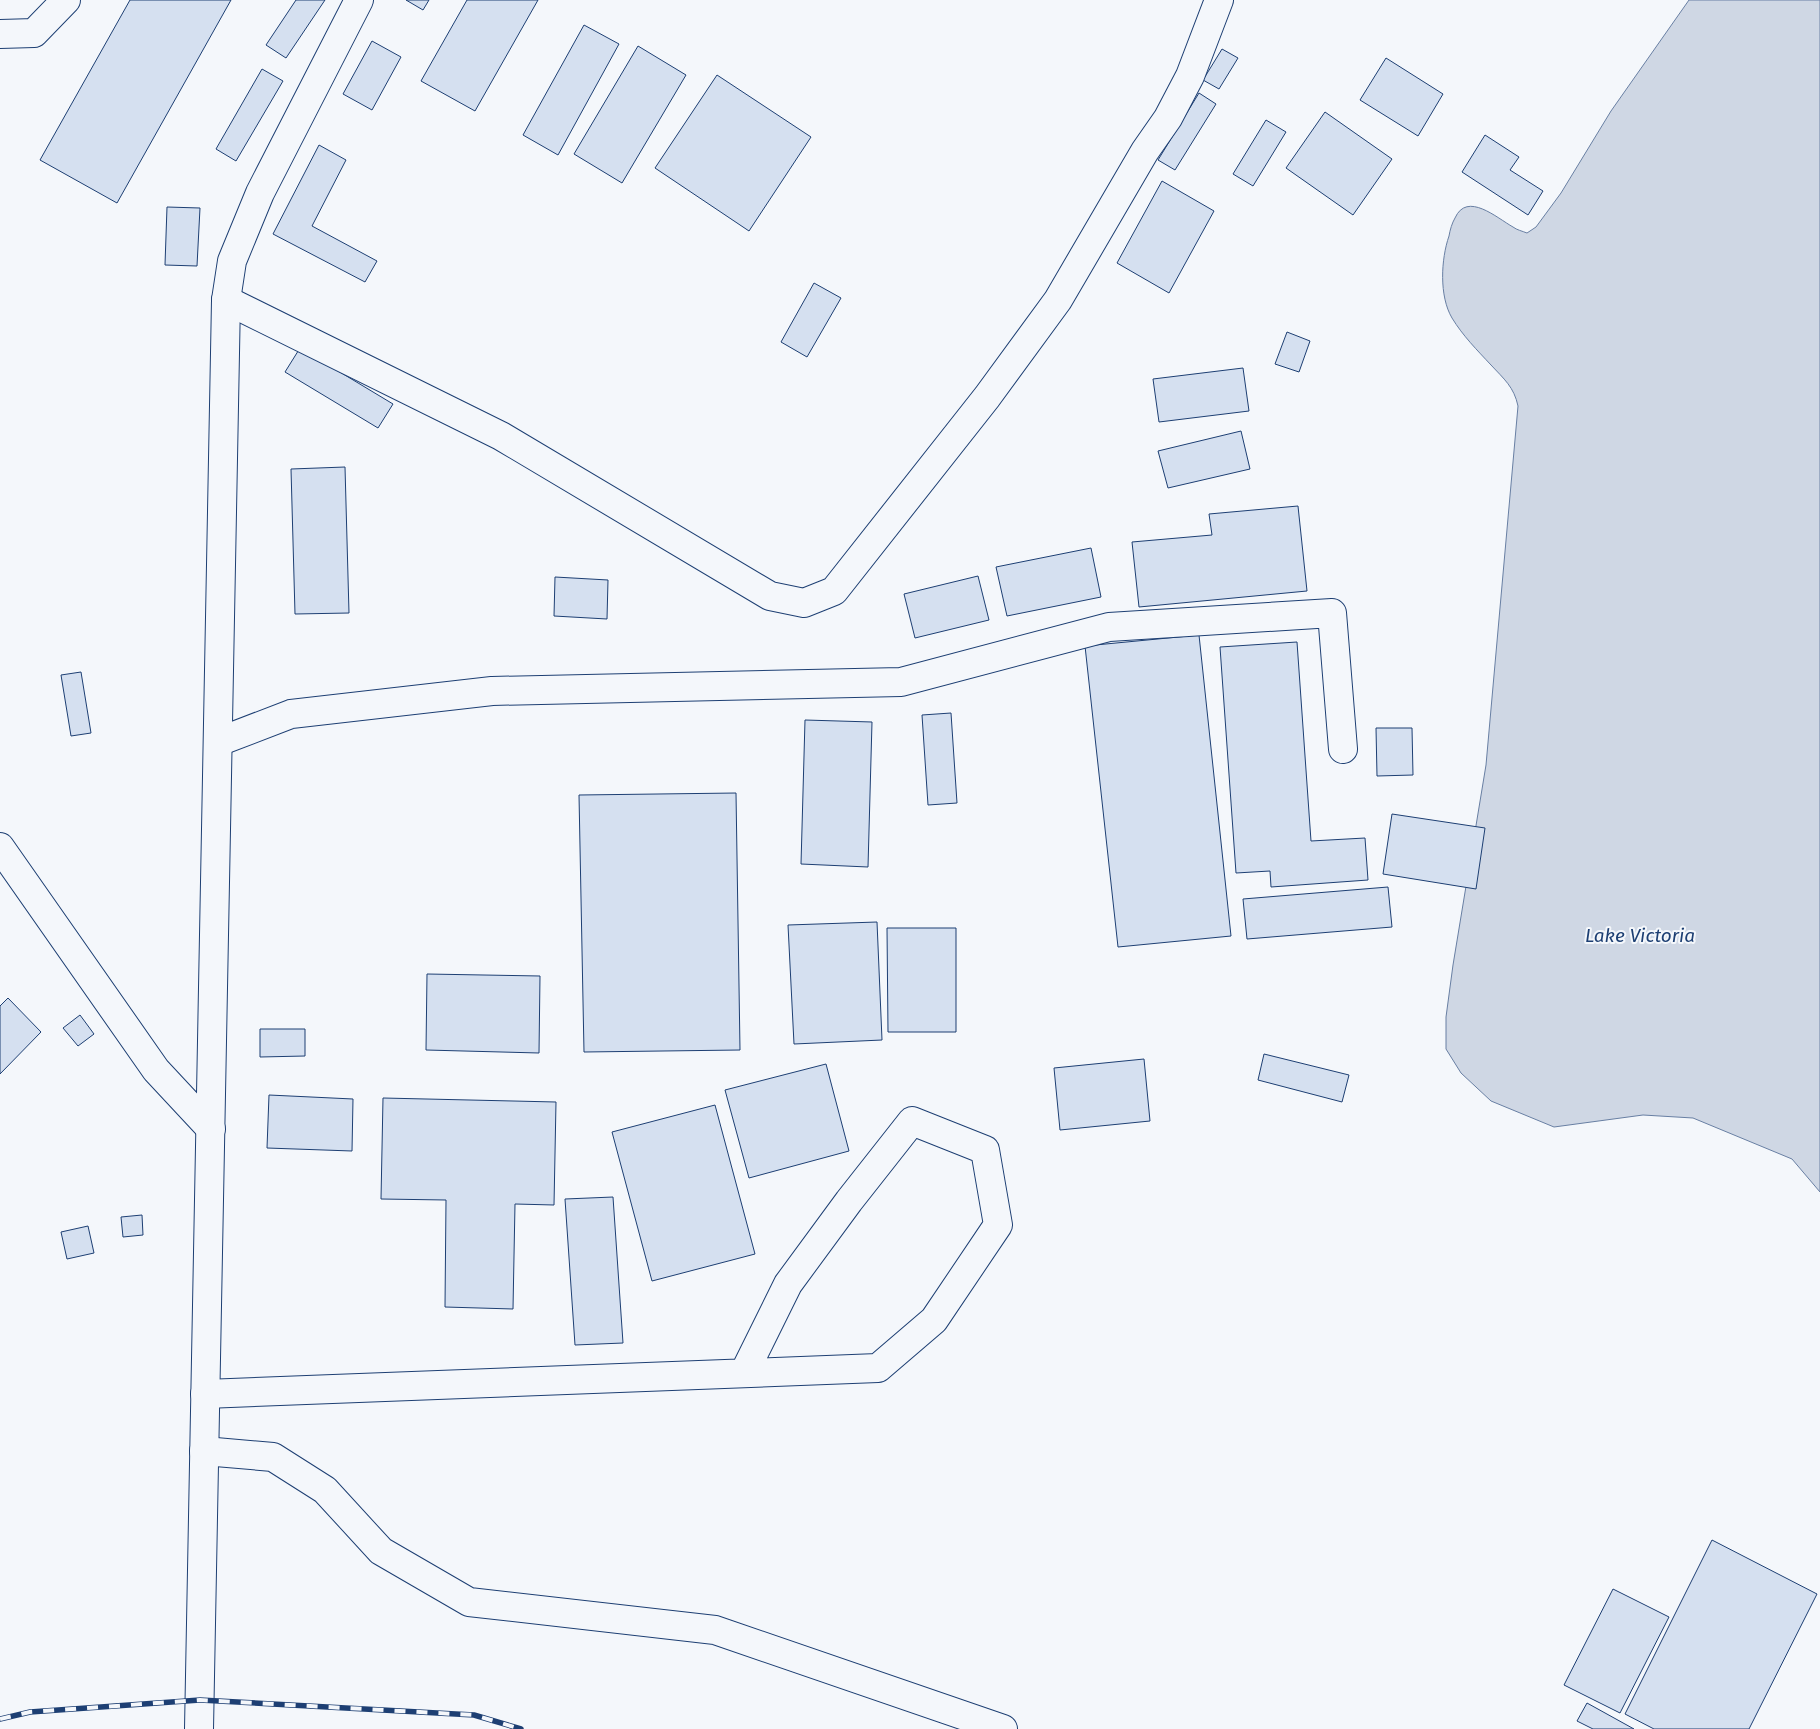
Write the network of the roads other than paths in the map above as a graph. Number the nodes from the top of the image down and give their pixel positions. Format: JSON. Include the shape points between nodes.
{"nodes":[{"id":1,"x":66,"y":0,"type":"edge"},
{"id":2,"x":359,"y":0,"type":"edge"},
{"id":3,"x":1219,"y":0,"type":"edge"},
{"id":4,"x":0,"y":34,"type":"edge"},
{"id":5,"x":226,"y":300,"type":"junction"},
{"id":6,"x":218,"y":742,"type":"junction"},
{"id":7,"x":1343,"y":749,"type":"dead end"},
{"id":8,"x":2,"y":851,"type":"edge"},
{"id":9,"x":210,"y":1129,"type":"junction"},
{"id":10,"x":744,"y":1373,"type":"junction"},
{"id":11,"x":205,"y":1394,"type":"junction"},
{"id":12,"x":204,"y":1451,"type":"junction"},
{"id":13,"x":199,"y":1729,"type":"edge"},
{"id":14,"x":1003,"y":1729,"type":"edge"}],
"edges":[{"from":1,"to":4,"type":"street","via":[[34,33]]},
{"from":2,"to":5,"type":"street","via":[[260,193],[232,261]]},
{"from":3,"to":5,"type":"street","via":[[1190,76],[1168,118],[1145,151],[1058,300],[987,397],[834,591],[804,603],[770,596],[501,436]]},
{"from":5,"to":6,"type":"street"},
{"from":6,"to":7,"type":"street","via":[[291,714],[492,691],[901,682],[1109,626],[1332,613]]},
{"from":6,"to":9,"type":"street"},
{"from":8,"to":9,"type":"street","via":[[156,1070]]},
{"from":9,"to":11,"type":"street"},
{"from":10,"to":10,"type":"street","via":[[878,1368],[934,1320],[998,1225],[984,1150],[912,1121],[788,1284]]},
{"from":10,"to":11,"type":"street"},
{"from":11,"to":12,"type":"street"},
{"from":12,"to":13,"type":"street"},
{"from":12,"to":14,"type":"street","via":[[273,1456],[325,1490],[382,1551],[470,1602],[715,1630]]}]}
